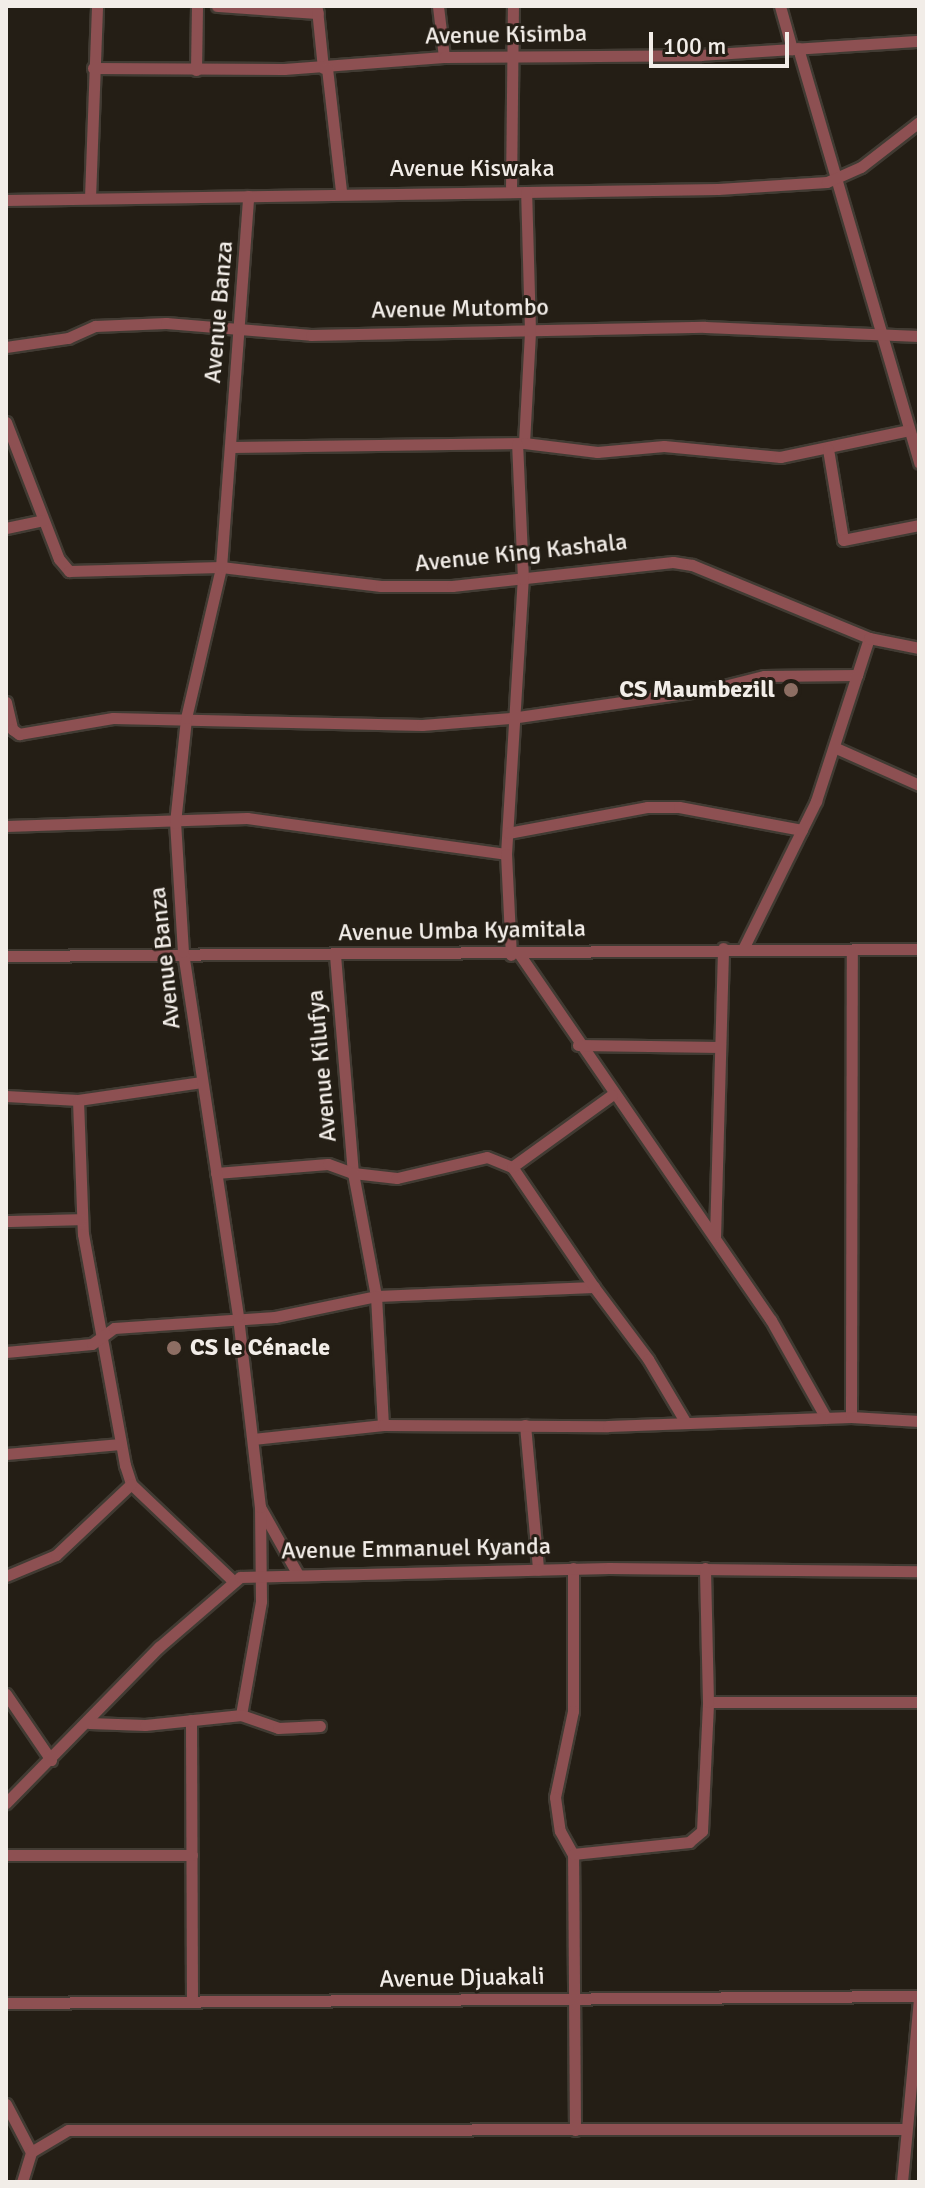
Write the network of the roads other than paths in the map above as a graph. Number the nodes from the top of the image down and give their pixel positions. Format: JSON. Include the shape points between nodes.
{"nodes":[{"id":1,"x":97,"y":6,"type":"edge"},
{"id":2,"x":197,"y":6,"type":"edge"},
{"id":3,"x":217,"y":6,"type":"edge"},
{"id":4,"x":438,"y":6,"type":"edge"},
{"id":5,"x":513,"y":6,"type":"edge"},
{"id":6,"x":780,"y":6,"type":"edge"},
{"id":7,"x":317,"y":10,"type":"edge"},
{"id":8,"x":919,"y":41,"type":"edge"},
{"id":9,"x":795,"y":48,"type":"junction"},
{"id":10,"x":513,"y":56,"type":"junction"},
{"id":11,"x":444,"y":57,"type":"junction"},
{"id":12,"x":93,"y":68,"type":"junction"},
{"id":13,"x":325,"y":68,"type":"junction"},
{"id":14,"x":196,"y":70,"type":"junction"},
{"id":15,"x":919,"y":122,"type":"edge"},
{"id":16,"x":837,"y":178,"type":"junction"},
{"id":17,"x":341,"y":191,"type":"junction"},
{"id":18,"x":511,"y":192,"type":"junction"},
{"id":19,"x":526,"y":192,"type":"junction"},
{"id":20,"x":248,"y":196,"type":"junction"},
{"id":21,"x":90,"y":198,"type":"junction"},
{"id":22,"x":6,"y":200,"type":"edge"},
{"id":23,"x":238,"y":329,"type":"junction"},
{"id":24,"x":530,"y":331,"type":"junction"},
{"id":25,"x":883,"y":335,"type":"junction"},
{"id":26,"x":919,"y":336,"type":"edge"},
{"id":27,"x":6,"y":347,"type":"edge"},
{"id":28,"x":6,"y":422,"type":"edge"},
{"id":29,"x":909,"y":430,"type":"junction"},
{"id":30,"x":520,"y":444,"type":"junction"},
{"id":31,"x":232,"y":447,"type":"junction"},
{"id":32,"x":828,"y":449,"type":"junction"},
{"id":33,"x":919,"y":463,"type":"edge"},
{"id":34,"x":43,"y":520,"type":"junction"},
{"id":35,"x":919,"y":525,"type":"edge"},
{"id":36,"x":6,"y":528,"type":"edge"},
{"id":37,"x":221,"y":567,"type":"junction"},
{"id":38,"x":523,"y":579,"type":"junction"},
{"id":39,"x":869,"y":638,"type":"junction"},
{"id":40,"x":919,"y":648,"type":"edge"},
{"id":41,"x":857,"y":675,"type":"junction"},
{"id":42,"x":6,"y":702,"type":"edge"},
{"id":43,"x":186,"y":718,"type":"junction"},
{"id":44,"x":511,"y":718,"type":"junction"},
{"id":45,"x":836,"y":748,"type":"junction"},
{"id":46,"x":919,"y":785,"type":"edge"},
{"id":47,"x":175,"y":823,"type":"junction"},
{"id":48,"x":6,"y":826,"type":"edge"},
{"id":49,"x":802,"y":830,"type":"junction"},
{"id":50,"x":508,"y":833,"type":"junction"},
{"id":51,"x":506,"y":854,"type":"junction"},
{"id":52,"x":723,"y":948,"type":"junction"},
{"id":53,"x":743,"y":949,"type":"junction"},
{"id":54,"x":919,"y":949,"type":"edge"},
{"id":55,"x":852,"y":950,"type":"junction"},
{"id":56,"x":183,"y":952,"type":"junction"},
{"id":57,"x":335,"y":955,"type":"junction"},
{"id":58,"x":515,"y":955,"type":"junction"},
{"id":59,"x":6,"y":956,"type":"edge"},
{"id":60,"x":578,"y":1045,"type":"junction"},
{"id":61,"x":720,"y":1047,"type":"junction"},
{"id":62,"x":202,"y":1082,"type":"junction"},
{"id":63,"x":612,"y":1095,"type":"junction"},
{"id":64,"x":6,"y":1096,"type":"edge"},
{"id":65,"x":78,"y":1100,"type":"junction"},
{"id":66,"x":512,"y":1167,"type":"junction"},
{"id":67,"x":216,"y":1173,"type":"junction"},
{"id":68,"x":353,"y":1173,"type":"junction"},
{"id":69,"x":81,"y":1219,"type":"junction"},
{"id":70,"x":6,"y":1221,"type":"edge"},
{"id":71,"x":715,"y":1237,"type":"junction"},
{"id":72,"x":594,"y":1287,"type":"junction"},
{"id":73,"x":376,"y":1296,"type":"junction"},
{"id":74,"x":238,"y":1316,"type":"junction"},
{"id":75,"x":104,"y":1334,"type":"junction"},
{"id":76,"x":6,"y":1352,"type":"edge"},
{"id":77,"x":851,"y":1417,"type":"junction"},
{"id":78,"x":826,"y":1418,"type":"junction"},
{"id":79,"x":919,"y":1421,"type":"edge"},
{"id":80,"x":686,"y":1423,"type":"junction"},
{"id":81,"x":383,"y":1425,"type":"junction"},
{"id":82,"x":525,"y":1425,"type":"junction"},
{"id":83,"x":253,"y":1439,"type":"junction"},
{"id":84,"x":121,"y":1444,"type":"junction"},
{"id":85,"x":6,"y":1454,"type":"edge"},
{"id":86,"x":131,"y":1484,"type":"junction"},
{"id":87,"x":260,"y":1507,"type":"junction"},
{"id":88,"x":573,"y":1568,"type":"junction"},
{"id":89,"x":705,"y":1568,"type":"junction"},
{"id":90,"x":538,"y":1569,"type":"junction"},
{"id":91,"x":919,"y":1571,"type":"edge"},
{"id":92,"x":297,"y":1573,"type":"junction"},
{"id":93,"x":260,"y":1575,"type":"junction"},
{"id":94,"x":6,"y":1576,"type":"edge"},
{"id":95,"x":232,"y":1580,"type":"junction"},
{"id":96,"x":6,"y":1694,"type":"edge"},
{"id":97,"x":708,"y":1702,"type":"junction"},
{"id":98,"x":919,"y":1702,"type":"edge"},
{"id":99,"x":241,"y":1715,"type":"junction"},
{"id":100,"x":191,"y":1720,"type":"junction"},
{"id":101,"x":89,"y":1723,"type":"junction"},
{"id":102,"x":320,"y":1726,"type":"dead end"},
{"id":103,"x":51,"y":1760,"type":"junction"},
{"id":104,"x":6,"y":1803,"type":"edge"},
{"id":105,"x":573,"y":1854,"type":"junction"},
{"id":106,"x":6,"y":1855,"type":"edge"},
{"id":107,"x":192,"y":1855,"type":"junction"},
{"id":108,"x":919,"y":1997,"type":"edge"},
{"id":109,"x":574,"y":1998,"type":"junction"},
{"id":110,"x":192,"y":2001,"type":"junction"},
{"id":111,"x":6,"y":2003,"type":"edge"},
{"id":112,"x":6,"y":2104,"type":"edge"},
{"id":113,"x":914,"y":2111,"type":"edge"},
{"id":114,"x":906,"y":2129,"type":"junction"},
{"id":115,"x":575,"y":2130,"type":"junction"},
{"id":116,"x":31,"y":2152,"type":"junction"},
{"id":117,"x":22,"y":2182,"type":"edge"},
{"id":118,"x":902,"y":2182,"type":"edge"}],
"edges":[{"from":1,"to":12,"type":"street"},
{"from":2,"to":14,"type":"street"},
{"from":3,"to":7,"type":"street"},
{"from":4,"to":11,"type":"street"},
{"from":5,"to":10,"type":"street"},
{"from":6,"to":9,"type":"street"},
{"from":7,"to":13,"type":"street"},
{"from":8,"to":9,"type":"street","name":"Avenue Kisimba"},
{"from":9,"to":10,"type":"street","name":"Avenue Kisimba"},
{"from":9,"to":16,"type":"street"},
{"from":10,"to":11,"type":"street","name":"Avenue Kisimba"},
{"from":10,"to":18,"type":"street"},
{"from":11,"to":13,"type":"street","name":"Avenue Kisimba"},
{"from":12,"to":14,"type":"street","name":"Avenue Kisimba"},
{"from":12,"to":21,"type":"street"},
{"from":13,"to":14,"type":"street","name":"Avenue Kisimba"},
{"from":13,"to":17,"type":"street"},
{"from":15,"to":16,"type":"street","name":"Avenue Kiswaka","via":[[861,167]]},
{"from":16,"to":19,"type":"street","name":"Avenue Kiswaka","via":[[718,189]]},
{"from":16,"to":25,"type":"street"},
{"from":17,"to":18,"type":"street","name":"Avenue Kiswaka"},
{"from":17,"to":20,"type":"street","name":"Avenue Kiswaka"},
{"from":18,"to":19,"type":"street","name":"Avenue Kiswaka"},
{"from":19,"to":24,"type":"street"},
{"from":20,"to":21,"type":"street","name":"Avenue Kiswaka"},
{"from":20,"to":23,"type":"street","name":"Avenue Banza"},
{"from":21,"to":22,"type":"street","name":"Avenue Kiswaka"},
{"from":23,"to":24,"type":"street","name":"Avenue Mutombo","via":[[311,335]]},
{"from":23,"to":27,"type":"street","name":"Avenue Mutombo","via":[[112,324],[68,338]]},
{"from":23,"to":31,"type":"street","name":"Avenue Banza"},
{"from":24,"to":25,"type":"street","name":"Avenue Mutombo","via":[[705,327]]},
{"from":24,"to":30,"type":"street"},
{"from":25,"to":26,"type":"street","name":"Avenue Mutombo"},
{"from":25,"to":29,"type":"street"},
{"from":28,"to":34,"type":"street"},
{"from":29,"to":32,"type":"street"},
{"from":29,"to":33,"type":"street"},
{"from":30,"to":31,"type":"street"},
{"from":30,"to":32,"type":"street","via":[[597,452],[677,446],[780,457]]},
{"from":30,"to":38,"type":"street"},
{"from":31,"to":37,"type":"street","name":"Avenue Banza"},
{"from":32,"to":35,"type":"street","via":[[843,540]]},
{"from":34,"to":36,"type":"street"},
{"from":34,"to":37,"type":"street","name":"Avenue King Kashala","via":[[69,571]]},
{"from":37,"to":38,"type":"street","name":"Avenue King Kashala","via":[[381,586]]},
{"from":37,"to":43,"type":"street","name":"Avenue Banza"},
{"from":38,"to":39,"type":"street","name":"Avenue King Kashala","via":[[646,563],[692,565]]},
{"from":38,"to":44,"type":"street"},
{"from":39,"to":40,"type":"street","name":"Avenue King Kashala"},
{"from":39,"to":41,"type":"street"},
{"from":41,"to":44,"type":"street","via":[[764,676],[712,689]]},
{"from":41,"to":45,"type":"street"},
{"from":42,"to":43,"type":"street","via":[[12,729],[19,734],[113,718]]},
{"from":43,"to":44,"type":"street","via":[[422,725]]},
{"from":43,"to":47,"type":"street","name":"Avenue Banza"},
{"from":44,"to":50,"type":"street"},
{"from":45,"to":46,"type":"street"},
{"from":45,"to":49,"type":"street"},
{"from":47,"to":48,"type":"street"},
{"from":47,"to":51,"type":"street","via":[[247,818]]},
{"from":47,"to":56,"type":"street","name":"Avenue Banza"},
{"from":49,"to":50,"type":"street","via":[[658,807]]},
{"from":49,"to":53,"type":"street"},
{"from":50,"to":51,"type":"street"},
{"from":51,"to":58,"type":"street"},
{"from":52,"to":53,"type":"street","name":"Avenue Umba Kyamitala"},
{"from":52,"to":58,"type":"street","name":"Avenue Umba Kyamitala"},
{"from":52,"to":61,"type":"street"},
{"from":53,"to":55,"type":"street","name":"Avenue Umba Kyamitala"},
{"from":54,"to":55,"type":"street","name":"Avenue Umba Kyamitala"},
{"from":55,"to":77,"type":"street"},
{"from":56,"to":57,"type":"street","name":"Avenue Umba Kyamitala"},
{"from":56,"to":59,"type":"street","name":"Avenue Umba Kyamitala"},
{"from":56,"to":62,"type":"street","name":"Avenue Banza"},
{"from":57,"to":58,"type":"street","name":"Avenue Umba Kyamitala"},
{"from":57,"to":68,"type":"street","name":"Avenue Kilufya"},
{"from":58,"to":60,"type":"street"},
{"from":60,"to":61,"type":"street"},
{"from":60,"to":63,"type":"street"},
{"from":61,"to":71,"type":"street"},
{"from":62,"to":65,"type":"street"},
{"from":62,"to":67,"type":"street","name":"Avenue Banza"},
{"from":63,"to":66,"type":"street"},
{"from":63,"to":71,"type":"street"},
{"from":64,"to":65,"type":"street"},
{"from":65,"to":69,"type":"street"},
{"from":66,"to":68,"type":"street","via":[[487,1157],[397,1178]]},
{"from":66,"to":72,"type":"street"},
{"from":67,"to":68,"type":"street","via":[[328,1164]]},
{"from":67,"to":74,"type":"street","name":"Avenue Banza"},
{"from":68,"to":73,"type":"street","name":"Avenue Kilufya"},
{"from":69,"to":70,"type":"street"},
{"from":69,"to":75,"type":"street"},
{"from":71,"to":78,"type":"street","via":[[780,1334]]},
{"from":72,"to":73,"type":"street"},
{"from":72,"to":80,"type":"street","via":[[648,1359]]},
{"from":73,"to":74,"type":"street","via":[[275,1317]]},
{"from":73,"to":81,"type":"street","name":"Avenue Kilufya"},
{"from":74,"to":75,"type":"street","via":[[114,1328]]},
{"from":74,"to":83,"type":"street","name":"Avenue Banza"},
{"from":75,"to":76,"type":"street","via":[[92,1344]]},
{"from":75,"to":84,"type":"street"},
{"from":77,"to":78,"type":"street"},
{"from":77,"to":79,"type":"street"},
{"from":78,"to":80,"type":"street"},
{"from":80,"to":82,"type":"street"},
{"from":81,"to":82,"type":"street"},
{"from":81,"to":83,"type":"street"},
{"from":82,"to":90,"type":"street"},
{"from":83,"to":87,"type":"street","name":"Avenue Banza"},
{"from":84,"to":85,"type":"street"},
{"from":84,"to":86,"type":"street"},
{"from":86,"to":94,"type":"street","via":[[56,1555]]},
{"from":86,"to":95,"type":"street"},
{"from":87,"to":92,"type":"street"},
{"from":87,"to":93,"type":"street","name":"Avenue Banza"},
{"from":88,"to":89,"type":"street","name":"Avenue Emmanuel Kyanda"},
{"from":88,"to":90,"type":"street","name":"Avenue Emmanuel Kyanda"},
{"from":88,"to":105,"type":"street","via":[[573,1711],[555,1797],[560,1831]]},
{"from":89,"to":91,"type":"street","name":"Avenue Emmanuel Kyanda"},
{"from":89,"to":97,"type":"street"},
{"from":90,"to":92,"type":"street","name":"Avenue Emmanuel Kyanda"},
{"from":92,"to":93,"type":"street","name":"Avenue Emmanuel Kyanda"},
{"from":93,"to":95,"type":"street","name":"Avenue Emmanuel Kyanda"},
{"from":93,"to":99,"type":"street","name":"Avenue Banza","via":[[258,1626]]},
{"from":95,"to":101,"type":"street","via":[[159,1647]]},
{"from":96,"to":103,"type":"street"},
{"from":97,"to":98,"type":"street"},
{"from":97,"to":105,"type":"street","via":[[698,1838]]},
{"from":99,"to":100,"type":"street"},
{"from":99,"to":102,"type":"street","via":[[278,1728]]},
{"from":100,"to":101,"type":"street"},
{"from":100,"to":107,"type":"street"},
{"from":101,"to":103,"type":"street"},
{"from":103,"to":104,"type":"street"},
{"from":105,"to":109,"type":"street"},
{"from":106,"to":107,"type":"street"},
{"from":107,"to":110,"type":"street"},
{"from":108,"to":109,"type":"street","name":"Avenue Djuakali"},
{"from":108,"to":113,"type":"street"},
{"from":109,"to":110,"type":"street","name":"Avenue Djuakali"},
{"from":109,"to":115,"type":"street"},
{"from":110,"to":111,"type":"street","name":"Avenue Djuakali"},
{"from":112,"to":116,"type":"street"},
{"from":113,"to":114,"type":"street"},
{"from":114,"to":115,"type":"street"},
{"from":114,"to":118,"type":"street"},
{"from":115,"to":116,"type":"street","via":[[68,2130]]},
{"from":116,"to":117,"type":"street"}]}
